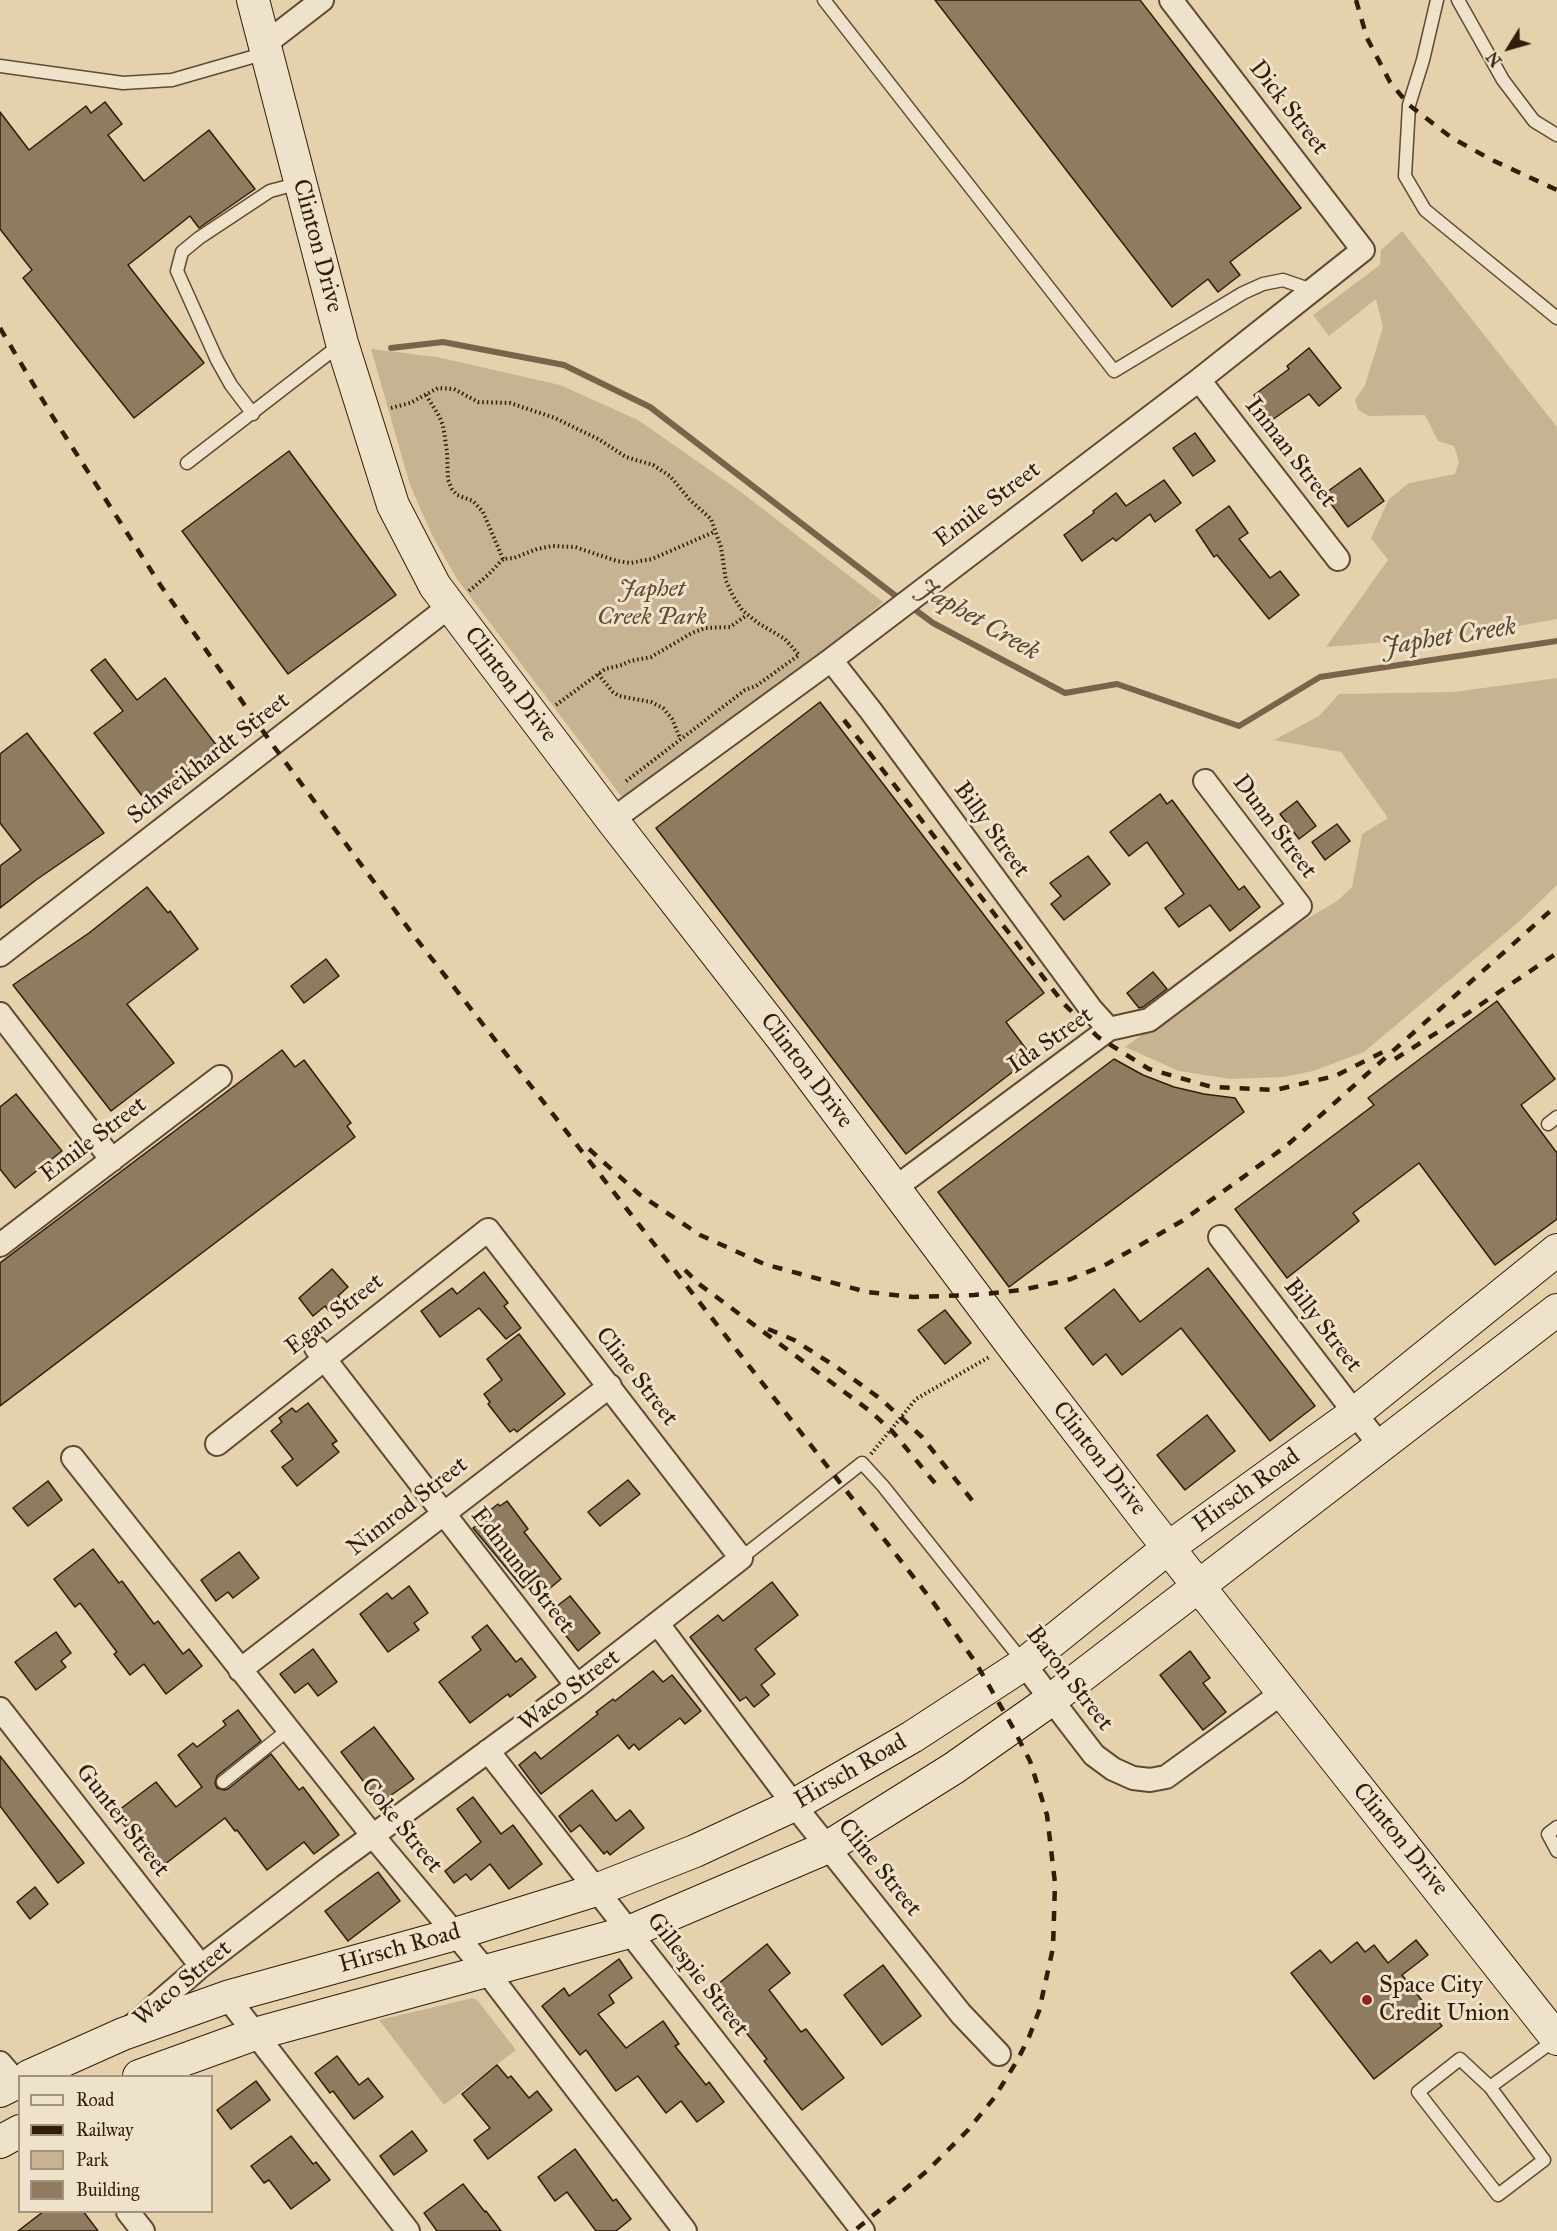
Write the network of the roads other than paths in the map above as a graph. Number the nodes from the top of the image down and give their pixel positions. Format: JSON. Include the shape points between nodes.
{"nodes":[{"id":1,"x":254,"y":0,"type":"edge"},
{"id":2,"x":322,"y":0,"type":"edge"},
{"id":3,"x":824,"y":0,"type":"edge"},
{"id":4,"x":1171,"y":0,"type":"edge"},
{"id":5,"x":1437,"y":0,"type":"edge"},
{"id":6,"x":1458,"y":0,"type":"edge"},
{"id":7,"x":266,"y":48,"type":"junction"},
{"id":8,"x":0,"y":66,"type":"edge"},
{"id":9,"x":1557,"y":135,"type":"edge"},
{"id":10,"x":301,"y":183,"type":"junction"},
{"id":11,"x":1363,"y":250,"type":"joint"},
{"id":12,"x":1312,"y":290,"type":"junction"},
{"id":13,"x":1557,"y":318,"type":"edge"},
{"id":14,"x":342,"y":343,"type":"junction"},
{"id":15,"x":1199,"y":380,"type":"junction"},
{"id":16,"x":253,"y":414,"type":"junction"},
{"id":17,"x":187,"y":463,"type":"dead end"},
{"id":18,"x":1338,"y":559,"type":"dead end"},
{"id":19,"x":459,"y":598,"type":"junction"},
{"id":20,"x":838,"y":655,"type":"junction"},
{"id":21,"x":1205,"y":781,"type":"dead end"},
{"id":22,"x":612,"y":820,"type":"junction"},
{"id":23,"x":1300,"y":906,"type":"joint"},
{"id":24,"x":0,"y":955,"type":"edge"},
{"id":25,"x":0,"y":1014,"type":"edge"},
{"id":26,"x":1109,"y":1029,"type":"junction"},
{"id":27,"x":220,"y":1077,"type":"dead end"},
{"id":28,"x":112,"y":1160,"type":"junction"},
{"id":29,"x":895,"y":1188,"type":"junction"},
{"id":30,"x":488,"y":1230,"type":"joint"},
{"id":31,"x":1220,"y":1237,"type":"dead end"},
{"id":32,"x":0,"y":1245,"type":"edge"},
{"id":33,"x":1557,"y":1250,"type":"edge"},
{"id":34,"x":1557,"y":1310,"type":"edge"},
{"id":35,"x":319,"y":1353,"type":"junction"},
{"id":36,"x":610,"y":1386,"type":"junction"},
{"id":37,"x":1355,"y":1413,"type":"junction"},
{"id":38,"x":217,"y":1444,"type":"dead end"},
{"id":39,"x":1382,"y":1447,"type":"junction"},
{"id":40,"x":73,"y":1458,"type":"dead end"},
{"id":41,"x":862,"y":1463,"type":"joint"},
{"id":42,"x":443,"y":1514,"type":"junction"},
{"id":43,"x":1168,"y":1548,"type":"junction"},
{"id":44,"x":741,"y":1558,"type":"junction"},
{"id":45,"x":1198,"y":1586,"type":"junction"},
{"id":46,"x":658,"y":1624,"type":"junction"},
{"id":47,"x":1024,"y":1664,"type":"junction"},
{"id":48,"x":240,"y":1670,"type":"junction"},
{"id":49,"x":577,"y":1686,"type":"junction"},
{"id":50,"x":1282,"y":1693,"type":"junction"},
{"id":51,"x":1052,"y":1700,"type":"junction"},
{"id":52,"x":0,"y":1709,"type":"edge"},
{"id":53,"x":288,"y":1730,"type":"junction"},
{"id":54,"x":488,"y":1751,"type":"junction"},
{"id":55,"x":223,"y":1782,"type":"dead end"},
{"id":56,"x":794,"y":1804,"type":"junction"},
{"id":57,"x":1557,"y":1827,"type":"edge"},
{"id":58,"x":373,"y":1836,"type":"junction"},
{"id":59,"x":828,"y":1847,"type":"junction"},
{"id":60,"x":1557,"y":1851,"type":"edge"},
{"id":61,"x":596,"y":1890,"type":"junction"},
{"id":62,"x":629,"y":1932,"type":"junction"},
{"id":63,"x":455,"y":1934,"type":"junction"},
{"id":64,"x":201,"y":1966,"type":"junction"},
{"id":65,"x":487,"y":1972,"type":"junction"},
{"id":66,"x":227,"y":1997,"type":"junction"},
{"id":67,"x":123,"y":2034,"type":"junction"},
{"id":68,"x":255,"y":2034,"type":"junction"},
{"id":69,"x":1557,"y":2039,"type":"edge"},
{"id":70,"x":999,"y":2054,"type":"dead end"},
{"id":71,"x":26,"y":2075,"type":"edge"},
{"id":72,"x":142,"y":2075,"type":"edge"},
{"id":73,"x":1490,"y":2088,"type":"junction"},
{"id":74,"x":18,"y":2132,"type":"edge"},
{"id":75,"x":0,"y":2142,"type":"edge"},
{"id":76,"x":130,"y":2213,"type":"edge"},
{"id":77,"x":143,"y":2231,"type":"edge"},
{"id":78,"x":408,"y":2231,"type":"edge"},
{"id":79,"x":685,"y":2231,"type":"edge"},
{"id":80,"x":863,"y":2231,"type":"edge"}],
"edges":[{"from":1,"to":7,"type":"main road","name":"Clinton Drive"},
{"from":2,"to":7,"type":"street"},
{"from":3,"to":12,"type":"lane","via":[[1114,370],[1263,284],[1283,280]]},
{"from":4,"to":11,"type":"street","name":"Dick Street"},
{"from":5,"to":13,"type":"lane","via":[[1409,105],[1405,177],[1425,210]]},
{"from":6,"to":9,"type":"lane","via":[[1503,80],[1534,121]]},
{"from":7,"to":8,"type":"lane","via":[[172,80],[123,83]]},
{"from":7,"to":10,"type":"main road","name":"Clinton Drive"},
{"from":10,"to":14,"type":"main road","name":"Clinton Drive"},
{"from":10,"to":16,"type":"lane","via":[[270,191],[199,238],[182,252],[177,271],[231,385]]},
{"from":11,"to":12,"type":"street","name":"Emile Street"},
{"from":12,"to":15,"type":"street","name":"Emile Street"},
{"from":14,"to":16,"type":"lane"},
{"from":14,"to":19,"type":"main road","name":"Clinton Drive","via":[[393,505],[418,557]]},
{"from":15,"to":18,"type":"street","name":"Inman Street"},
{"from":15,"to":20,"type":"street","name":"Emile Street"},
{"from":16,"to":17,"type":"lane"},
{"from":19,"to":22,"type":"main road","name":"Clinton Drive"},
{"from":19,"to":24,"type":"street","name":"Schweikhardt Street"},
{"from":20,"to":22,"type":"street","name":"Emile Street"},
{"from":20,"to":26,"type":"street","name":"Billy Street","via":[[871,711]]},
{"from":21,"to":23,"type":"street","name":"Dunn Street"},
{"from":22,"to":29,"type":"main road","name":"Clinton Drive"},
{"from":23,"to":26,"type":"street","name":"Ida Street","via":[[1149,1020]]},
{"from":25,"to":28,"type":"street"},
{"from":26,"to":29,"type":"street","name":"Ida Street"},
{"from":27,"to":28,"type":"street","name":"Emile Street"},
{"from":28,"to":32,"type":"street","name":"Emile Street"},
{"from":29,"to":43,"type":"main road","name":"Clinton Drive"},
{"from":30,"to":35,"type":"street","name":"Egan Street"},
{"from":30,"to":36,"type":"street","name":"Cline Street"},
{"from":31,"to":37,"type":"street","name":"Billy Street"},
{"from":33,"to":37,"type":"main road","name":"Hirsch Road"},
{"from":34,"to":39,"type":"main road","name":"Hirsch Road"},
{"from":35,"to":38,"type":"street","name":"Egan Street"},
{"from":35,"to":42,"type":"street","name":"Edmund Street"},
{"from":36,"to":42,"type":"street","name":"Nimrod Street"},
{"from":36,"to":44,"type":"street","name":"Cline Street"},
{"from":37,"to":39,"type":"street","name":"Billy Street"},
{"from":37,"to":43,"type":"main road","name":"Hirsch Road"},
{"from":39,"to":45,"type":"main road","name":"Hirsch Road"},
{"from":40,"to":48,"type":"street","name":"Coke Street"},
{"from":41,"to":44,"type":"lane","name":"Waco Street"},
{"from":41,"to":47,"type":"lane","name":"Baron Street"},
{"from":42,"to":48,"type":"street","name":"Nimrod Street"},
{"from":42,"to":49,"type":"street","name":"Edmund Street"},
{"from":43,"to":45,"type":"main road","name":"Clinton Drive"},
{"from":43,"to":47,"type":"main road","name":"Hirsch Road"},
{"from":44,"to":46,"type":"street","name":"Waco Street"},
{"from":45,"to":50,"type":"main road","name":"Clinton Drive"},
{"from":45,"to":51,"type":"main road","name":"Hirsch Road"},
{"from":46,"to":49,"type":"street","name":"Waco Street"},
{"from":46,"to":56,"type":"street","name":"Cline Street"},
{"from":47,"to":51,"type":"street","name":"Baron Street"},
{"from":47,"to":56,"type":"main road","name":"Hirsch Road","via":[[912,1737]]},
{"from":48,"to":53,"type":"street","name":"Coke Street"},
{"from":49,"to":54,"type":"street","name":"Waco Street"},
{"from":50,"to":51,"type":"street","name":"Baron Street","via":[[1166,1777],[1150,1780],[1133,1778],[1094,1755]]},
{"from":50,"to":69,"type":"main road","name":"Clinton Drive"},
{"from":51,"to":59,"type":"main road","name":"Hirsch Road","via":[[954,1768]]},
{"from":52,"to":64,"type":"street","name":"Gunter Street"},
{"from":53,"to":55,"type":"lane"},
{"from":53,"to":58,"type":"street","name":"Coke Street"},
{"from":54,"to":58,"type":"street","name":"Waco Street"},
{"from":54,"to":61,"type":"street","name":"Gillespie Street"},
{"from":56,"to":59,"type":"street","name":"Cline Street"},
{"from":56,"to":61,"type":"main road","name":"Hirsch Road","via":[[695,1851]]},
{"from":57,"to":60,"type":"lane","via":[[1548,1834]]},
{"from":58,"to":63,"type":"street","name":"Coke Street"},
{"from":58,"to":64,"type":"street","name":"Waco Street"},
{"from":59,"to":62,"type":"main road","name":"Hirsch Road"},
{"from":59,"to":70,"type":"street","name":"Cline Street","via":[[961,2014]]},
{"from":61,"to":62,"type":"street","name":"Gillespie Street"},
{"from":61,"to":63,"type":"main road","name":"Hirsch Road"},
{"from":62,"to":65,"type":"main road","name":"Hirsch Road"},
{"from":62,"to":80,"type":"street","name":"Gillespie Street"},
{"from":63,"to":65,"type":"street","name":"Coke Street"},
{"from":63,"to":66,"type":"main road","name":"Hirsch Road"},
{"from":64,"to":67,"type":"street","name":"Waco Street"},
{"from":65,"to":68,"type":"main road","name":"Hirsch Road"},
{"from":65,"to":79,"type":"street","name":"Coke Street"},
{"from":66,"to":67,"type":"main road","name":"Hirsch Road"},
{"from":66,"to":68,"type":"street"},
{"from":67,"to":71,"type":"main road","name":"Hirsch Road"},
{"from":68,"to":72,"type":"main road","name":"Hirsch Road"},
{"from":68,"to":78,"type":"street"},
{"from":69,"to":73,"type":"lane"},
{"from":73,"to":73,"type":"lane","via":[[1544,2160],[1498,2195],[1418,2092],[1460,2059]]},
{"from":74,"to":75,"type":"main road"},
{"from":76,"to":77,"type":"street"}]}
